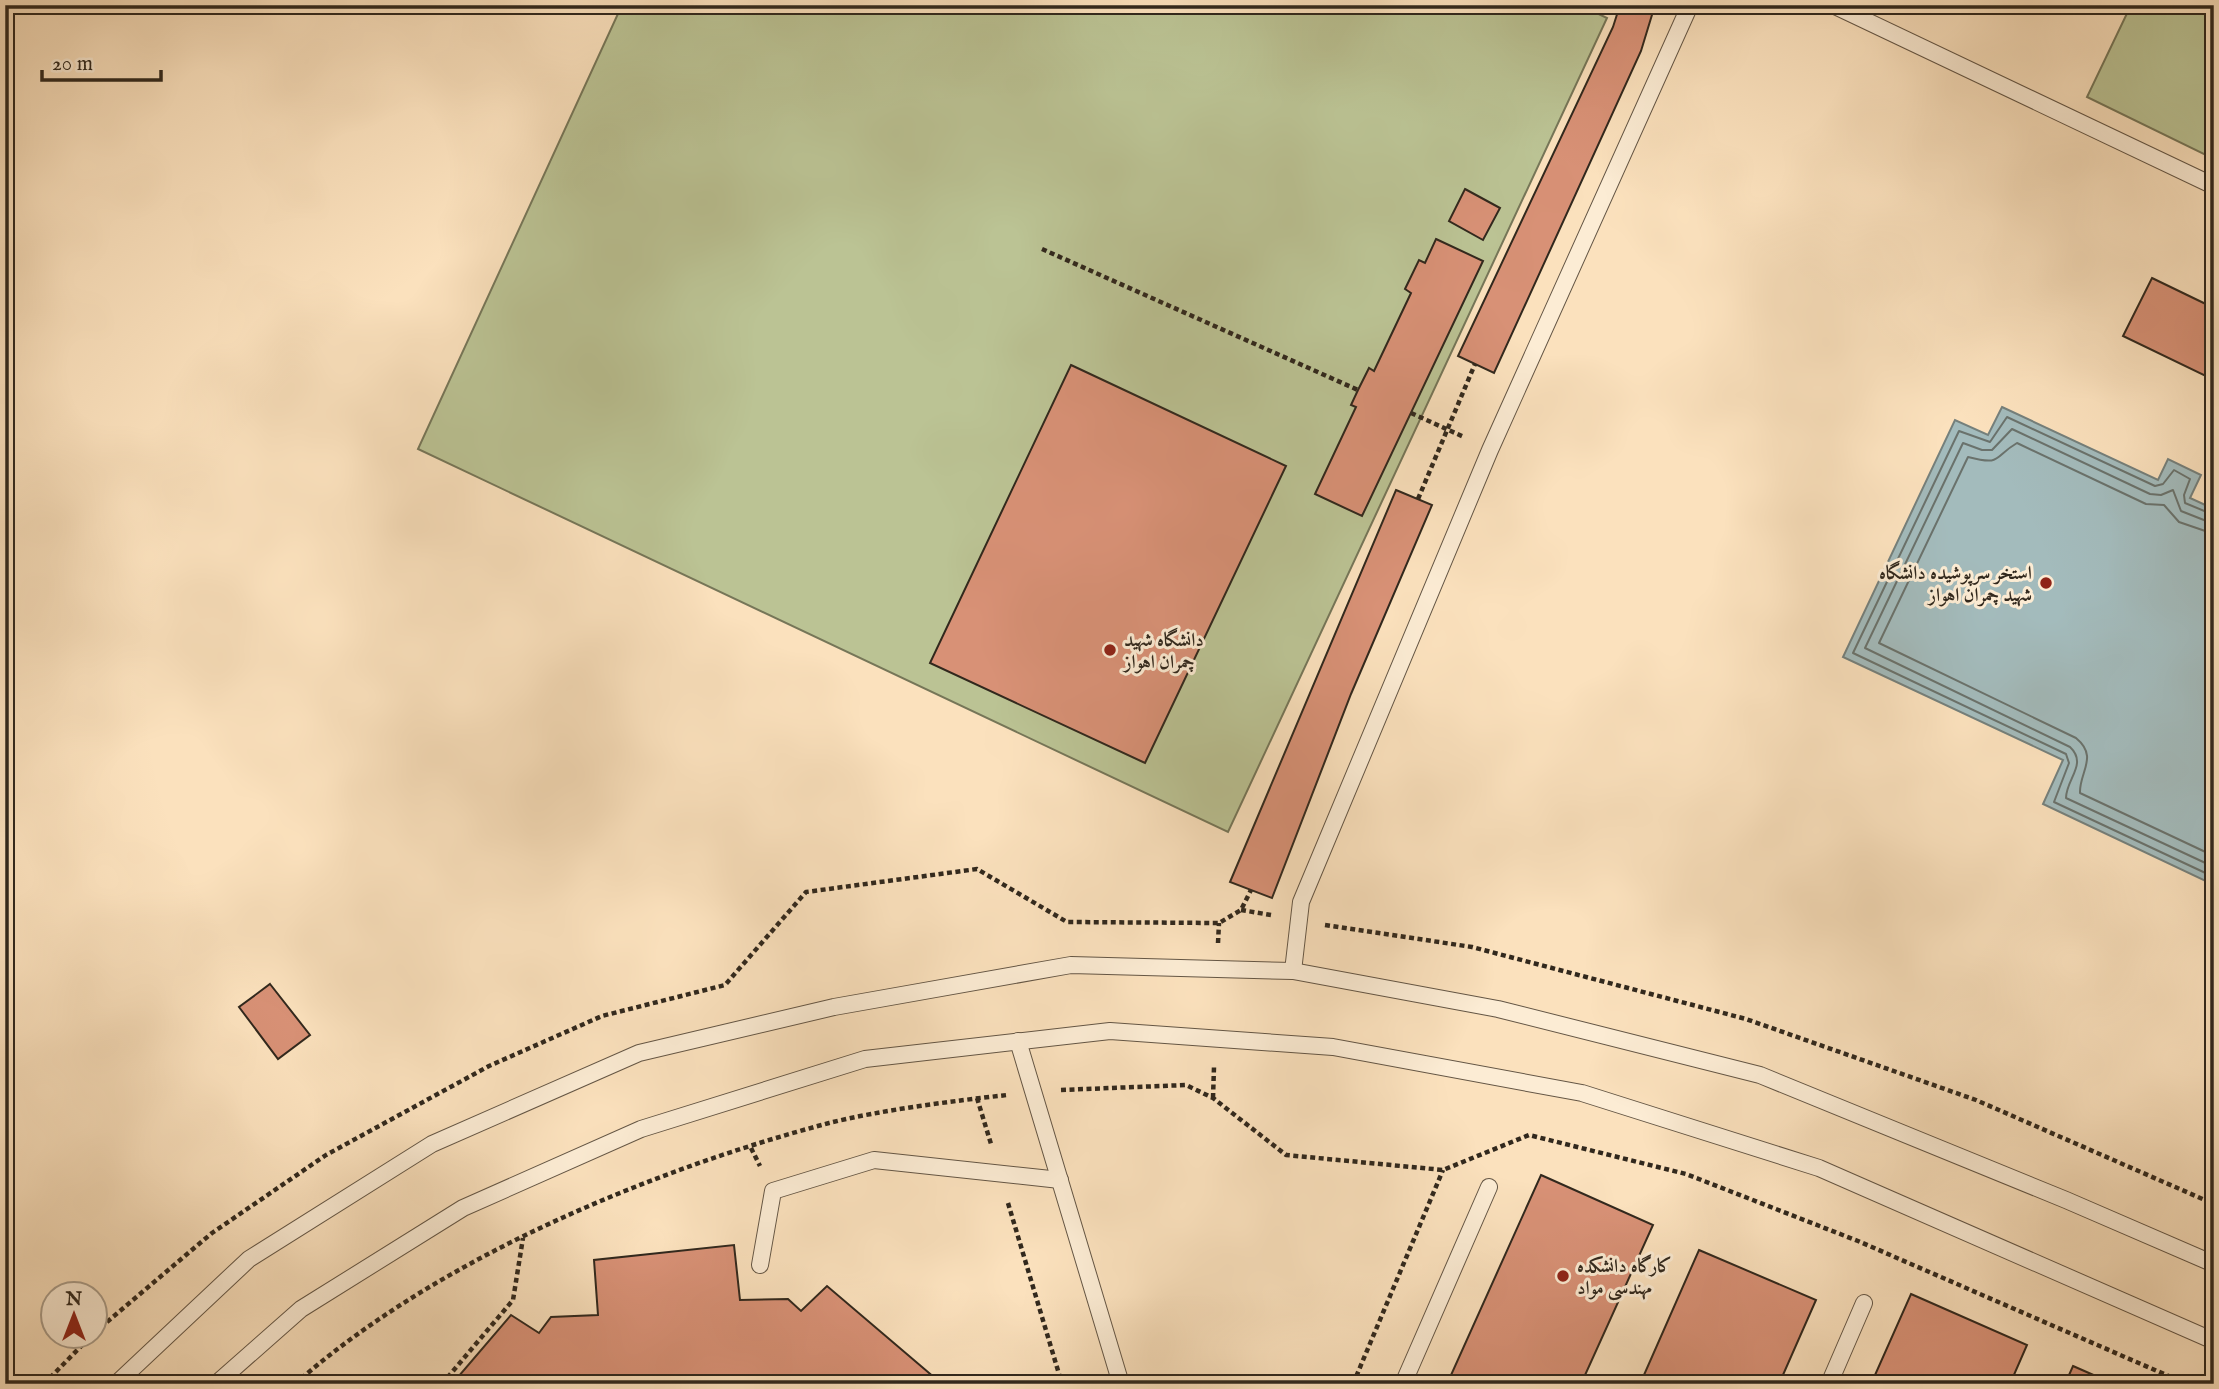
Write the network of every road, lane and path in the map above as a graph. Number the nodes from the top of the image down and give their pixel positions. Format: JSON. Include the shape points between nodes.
{"nodes":[{"id":1,"x":1690,"y":5,"type":"edge"},
{"id":2,"x":1833,"y":5,"type":"edge"},
{"id":3,"x":2214,"y":186,"type":"edge"},
{"id":4,"x":1042,"y":249,"type":"dead end"},
{"id":5,"x":1475,"y":364,"type":"dead end"},
{"id":6,"x":1358,"y":390,"type":"dead end"},
{"id":7,"x":1410,"y":413,"type":"dead end"},
{"id":8,"x":1449,"y":430,"type":"junction"},
{"id":9,"x":1490,"y":450,"type":"junction"},
{"id":10,"x":1418,"y":499,"type":"dead end"},
{"id":11,"x":1241,"y":910,"type":"dead end"},
{"id":12,"x":1299,"y":920,"type":"junction"},
{"id":13,"x":1293,"y":971,"type":"junction"},
{"id":14,"x":1018,"y":1041,"type":"junction"},
{"id":15,"x":1034,"y":1093,"type":"junction"},
{"id":16,"x":978,"y":1098,"type":"junction"},
{"id":17,"x":1443,"y":1170,"type":"junction"},
{"id":18,"x":1000,"y":1174,"type":"junction"},
{"id":19,"x":1060,"y":1180,"type":"junction"},
{"id":20,"x":1489,"y":1187,"type":"dead end"},
{"id":21,"x":2214,"y":1204,"type":"edge"},
{"id":22,"x":523,"y":1238,"type":"junction"},
{"id":23,"x":2214,"y":1264,"type":"edge"},
{"id":24,"x":760,"y":1265,"type":"dead end"},
{"id":25,"x":1864,"y":1303,"type":"dead end"},
{"id":26,"x":2214,"y":1341,"type":"edge"},
{"id":27,"x":77,"y":1350,"type":"edge"},
{"id":28,"x":44,"y":1384,"type":"edge"},
{"id":29,"x":116,"y":1384,"type":"edge"},
{"id":30,"x":216,"y":1384,"type":"edge"},
{"id":31,"x":295,"y":1384,"type":"edge"},
{"id":32,"x":442,"y":1384,"type":"edge"},
{"id":33,"x":1062,"y":1384,"type":"edge"},
{"id":34,"x":1121,"y":1384,"type":"edge"},
{"id":35,"x":1353,"y":1384,"type":"edge"},
{"id":36,"x":1403,"y":1384,"type":"edge"},
{"id":37,"x":1829,"y":1384,"type":"edge"},
{"id":38,"x":2187,"y":1384,"type":"edge"}],
"edges":[{"from":1,"to":9,"type":"lane"},
{"from":2,"to":3,"type":"lane"},
{"from":4,"to":6,"type":"path"},
{"from":5,"to":8,"type":"path"},
{"from":7,"to":8,"type":"path"},
{"from":8,"to":9,"type":"path"},
{"from":8,"to":10,"type":"path"},
{"from":9,"to":12,"type":"lane","via":[[1301,902]]},
{"from":11,"to":12,"type":"path"},
{"from":12,"to":13,"type":"lane"},
{"from":12,"to":21,"type":"path","via":[[1472,947],[1746,1020],[1976,1100]]},
{"from":13,"to":23,"type":"lane","via":[[1497,1009],[1760,1075]]},
{"from":13,"to":29,"type":"lane","via":[[1071,965],[834,1007],[639,1053],[432,1144],[249,1259]]},
{"from":14,"to":15,"type":"lane"},
{"from":14,"to":26,"type":"lane","via":[[1111,1031],[1333,1047],[1582,1093],[1819,1168]]},
{"from":14,"to":30,"type":"lane","via":[[865,1059],[641,1129],[463,1208],[301,1309]]},
{"from":15,"to":16,"type":"path"},
{"from":15,"to":17,"type":"path","via":[[1186,1085],[1213,1098],[1286,1155]]},
{"from":15,"to":19,"type":"lane"},
{"from":16,"to":18,"type":"path"},
{"from":16,"to":22,"type":"path","via":[[830,1123],[640,1184]]},
{"from":17,"to":35,"type":"path"},
{"from":17,"to":38,"type":"path","via":[[1529,1135],[1686,1174],[1858,1241]]},
{"from":18,"to":19,"type":"lane"},
{"from":18,"to":24,"type":"lane","via":[[874,1160],[774,1191]]},
{"from":18,"to":33,"type":"path"},
{"from":19,"to":34,"type":"lane"},
{"from":20,"to":36,"type":"lane"},
{"from":22,"to":31,"type":"path","via":[[473,1261],[344,1343]]},
{"from":22,"to":32,"type":"path","via":[[513,1300]]},
{"from":25,"to":37,"type":"lane"},
{"from":27,"to":28,"type":"path"}]}
